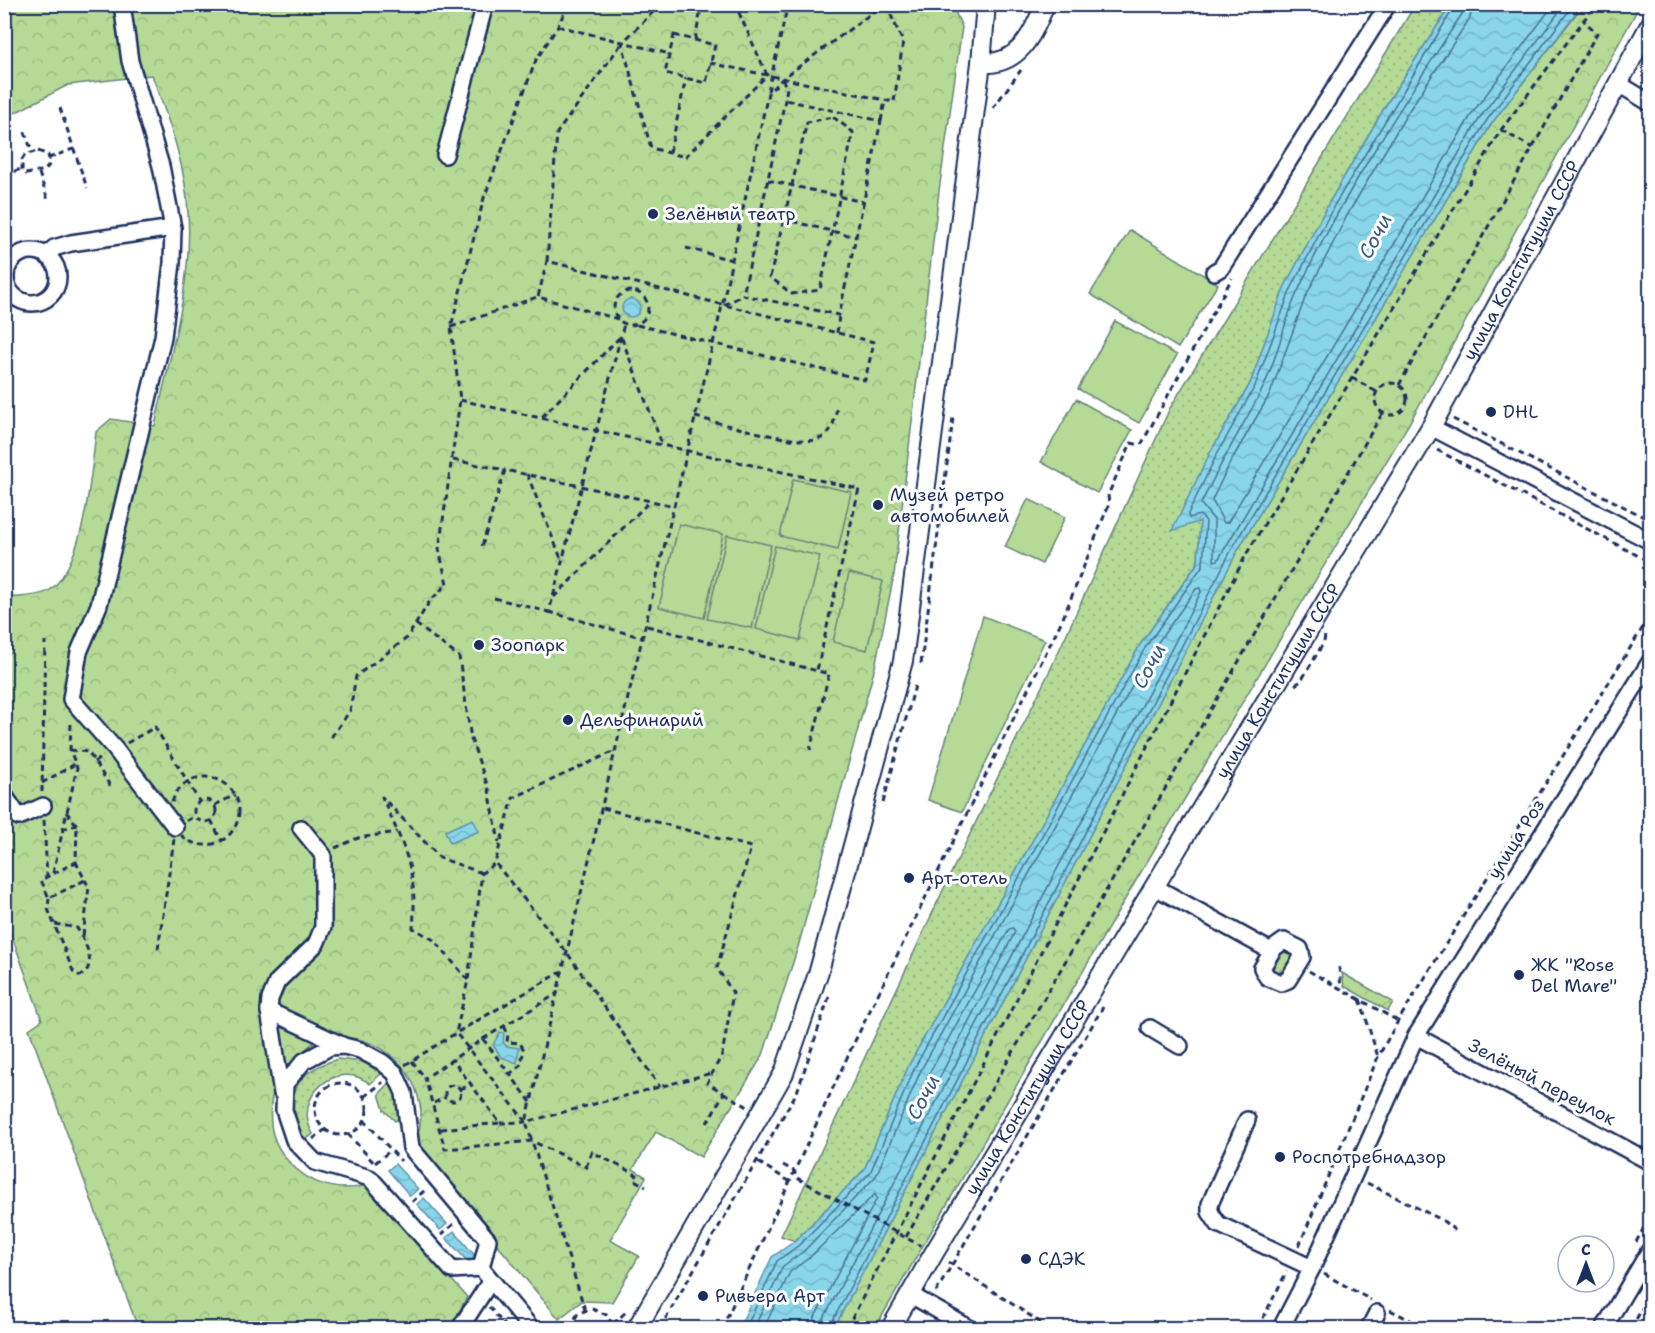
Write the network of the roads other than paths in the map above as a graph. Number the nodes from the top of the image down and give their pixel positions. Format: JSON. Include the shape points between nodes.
{"nodes":[{"id":1,"x":122,"y":4,"type":"edge"},
{"id":2,"x":485,"y":4,"type":"edge"},
{"id":3,"x":1045,"y":4,"type":"edge"},
{"id":4,"x":1388,"y":4,"type":"edge"},
{"id":5,"x":984,"y":7,"type":"edge"},
{"id":6,"x":1650,"y":25,"type":"edge"},
{"id":7,"x":981,"y":63,"type":"junction"},
{"id":8,"x":1619,"y":84,"type":"junction"},
{"id":9,"x":1650,"y":103,"type":"edge"},
{"id":10,"x":445,"y":155,"type":"dead end"},
{"id":11,"x":173,"y":228,"type":"junction"},
{"id":12,"x":47,"y":256,"type":"dead end"},
{"id":13,"x":1214,"y":272,"type":"dead end"},
{"id":14,"x":1431,"y":427,"type":"junction"},
{"id":15,"x":1650,"y":541,"type":"edge"},
{"id":16,"x":1650,"y":662,"type":"edge"},
{"id":17,"x":4,"y":795,"type":"edge"},
{"id":18,"x":43,"y":806,"type":"road end"},
{"id":19,"x":175,"y":827,"type":"road end"},
{"id":20,"x":301,"y":828,"type":"dead end"},
{"id":21,"x":1155,"y":887,"type":"junction"},
{"id":22,"x":1271,"y":951,"type":"junction"},
{"id":23,"x":269,"y":1011,"type":"junction"},
{"id":24,"x":1150,"y":1028,"type":"dead end"},
{"id":25,"x":1416,"y":1036,"type":"junction"},
{"id":26,"x":1180,"y":1046,"type":"dead end"},
{"id":27,"x":344,"y":1047,"type":"junction"},
{"id":28,"x":283,"y":1098,"type":"junction"},
{"id":29,"x":1247,"y":1120,"type":"dead end"},
{"id":30,"x":1650,"y":1162,"type":"edge"},
{"id":31,"x":1650,"y":1250,"type":"edge"},
{"id":32,"x":481,"y":1268,"type":"junction"},
{"id":33,"x":1312,"y":1268,"type":"junction"},
{"id":34,"x":490,"y":1282,"type":"junction"},
{"id":35,"x":909,"y":1294,"type":"junction"},
{"id":36,"x":1377,"y":1306,"type":"road end"},
{"id":37,"x":460,"y":1329,"type":"edge"},
{"id":38,"x":531,"y":1329,"type":"edge"},
{"id":39,"x":637,"y":1329,"type":"edge"},
{"id":40,"x":891,"y":1329,"type":"edge"},
{"id":41,"x":969,"y":1329,"type":"edge"},
{"id":42,"x":1281,"y":1329,"type":"edge"},
{"id":43,"x":1369,"y":1329,"type":"edge"},
{"id":44,"x":1604,"y":1329,"type":"edge"}],
"edges":[{"from":1,"to":11,"type":"street","via":[[130,61],[161,166]]},
{"from":2,"to":10,"type":"street"},
{"from":3,"to":7,"type":"main road","via":[[1032,33],[1014,56],[994,64]]},
{"from":4,"to":13,"type":"street","via":[[1221,268]]},
{"from":5,"to":7,"type":"main road"},
{"from":6,"to":8,"type":"main road","name":"улица Конституции СССР"},
{"from":7,"to":39,"type":"main road","via":[[903,661],[819,971],[784,1073]]},
{"from":8,"to":9,"type":"street"},
{"from":8,"to":14,"type":"main road","name":"улица Конституции СССР"},
{"from":11,"to":12,"type":"street","via":[[71,243],[54,248]]},
{"from":11,"to":19,"type":"street","via":[[163,337],[99,605],[79,652],[71,699]]},
{"from":14,"to":15,"type":"street"},
{"from":14,"to":21,"type":"main road","name":"улица Конституции СССР"},
{"from":16,"to":25,"type":"street","name":"улица Роз"},
{"from":17,"to":18,"type":"street","via":[[19,817]]},
{"from":20,"to":23,"type":"street","via":[[323,855],[321,936],[277,982]]},
{"from":21,"to":22,"type":"street"},
{"from":21,"to":35,"type":"main road","name":"улица Конституции СССР"},
{"from":22,"to":22,"type":"street","via":[[1287,942],[1301,951],[1288,980],[1276,982],[1263,972]]},
{"from":23,"to":27,"type":"street"},
{"from":23,"to":28,"type":"street"},
{"from":24,"to":26,"type":"street"},
{"from":25,"to":30,"type":"street","name":"Зелёный переулок"},
{"from":25,"to":33,"type":"street","name":"улица Роз"},
{"from":27,"to":28,"type":"street","via":[[330,1047],[304,1061],[285,1084]]},
{"from":27,"to":32,"type":"street","via":[[360,1050],[395,1073],[404,1093],[411,1148],[488,1240]]},
{"from":28,"to":32,"type":"street","via":[[290,1131],[311,1159],[370,1178],[452,1270]]},
{"from":29,"to":33,"type":"street","via":[[1210,1204],[1213,1219]]},
{"from":31,"to":44,"type":"street"},
{"from":32,"to":34,"type":"street"},
{"from":33,"to":42,"type":"street","name":"улица Роз"},
{"from":34,"to":37,"type":"street"},
{"from":34,"to":38,"type":"street"},
{"from":35,"to":40,"type":"main road","name":"улица Конституции СССР"},
{"from":35,"to":41,"type":"street"},
{"from":36,"to":43,"type":"street"}]}
